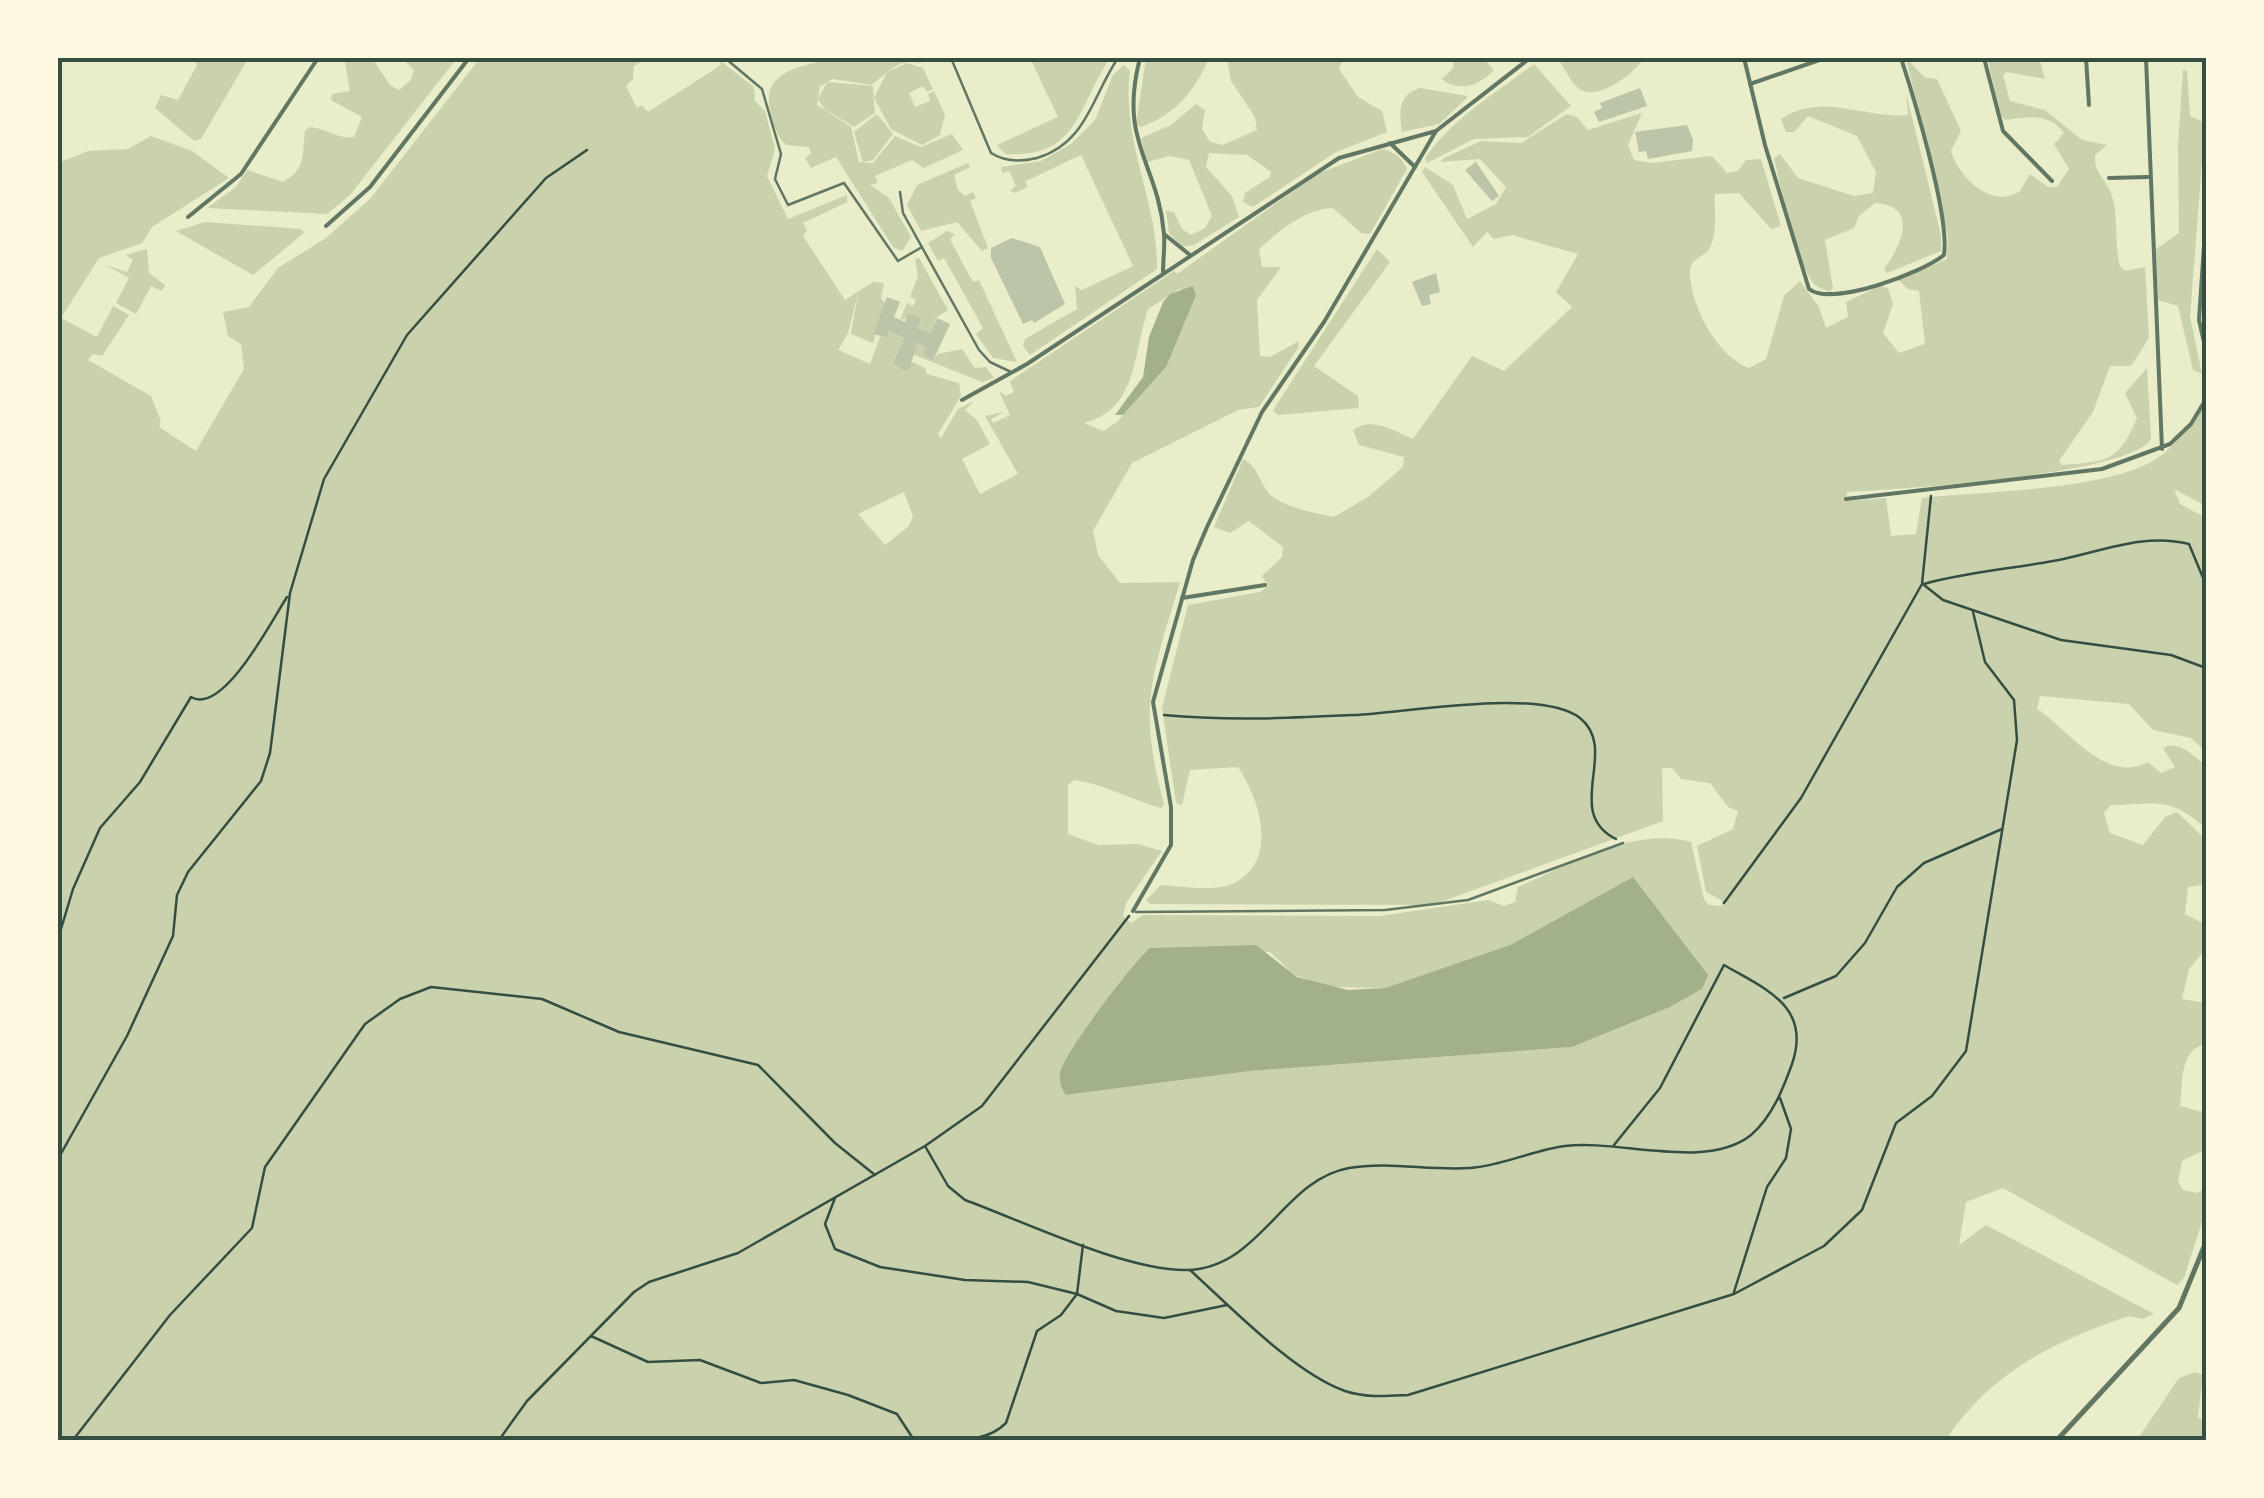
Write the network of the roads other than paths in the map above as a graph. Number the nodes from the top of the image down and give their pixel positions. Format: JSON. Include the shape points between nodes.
{"nodes":[{"id":1,"x":318,"y":58,"type":"edge"},
{"id":2,"x":469,"y":58,"type":"edge"},
{"id":3,"x":725,"y":58,"type":"edge"},
{"id":4,"x":951,"y":58,"type":"edge"},
{"id":5,"x":1118,"y":58,"type":"edge"},
{"id":6,"x":1140,"y":58,"type":"edge"},
{"id":7,"x":1530,"y":58,"type":"edge"},
{"id":8,"x":1744,"y":58,"type":"edge"},
{"id":9,"x":1825,"y":58,"type":"edge"},
{"id":10,"x":1902,"y":58,"type":"edge"},
{"id":11,"x":1984,"y":58,"type":"edge"},
{"id":12,"x":2086,"y":58,"type":"edge"},
{"id":13,"x":2146,"y":58,"type":"edge"},
{"id":14,"x":1750,"y":84,"type":"junction"},
{"id":15,"x":2090,"y":105,"type":"dead end"},
{"id":16,"x":1436,"y":132,"type":"junction"},
{"id":17,"x":1388,"y":142,"type":"junction"},
{"id":18,"x":1415,"y":167,"type":"junction"},
{"id":19,"x":2148,"y":176,"type":"junction"},
{"id":20,"x":2109,"y":178,"type":"dead end"},
{"id":21,"x":2052,"y":181,"type":"dead end"},
{"id":22,"x":900,"y":192,"type":"dead end"},
{"id":23,"x":2206,"y":216,"type":"edge"},
{"id":24,"x":188,"y":217,"type":"dead end"},
{"id":25,"x":326,"y":226,"type":"dead end"},
{"id":26,"x":1164,"y":234,"type":"junction"},
{"id":27,"x":922,"y":247,"type":"junction"},
{"id":28,"x":1190,"y":255,"type":"junction"},
{"id":29,"x":1164,"y":273,"type":"junction"},
{"id":30,"x":2206,"y":351,"type":"edge"},
{"id":31,"x":1012,"y":372,"type":"junction"},
{"id":32,"x":2206,"y":399,"type":"edge"},
{"id":33,"x":962,"y":400,"type":"dead end"},
{"id":34,"x":2162,"y":449,"type":"junction"},
{"id":35,"x":1846,"y":499,"type":"dead end"},
{"id":36,"x":1265,"y":585,"type":"dead end"},
{"id":37,"x":1182,"y":598,"type":"junction"},
{"id":38,"x":1623,"y":843,"type":"road end"},
{"id":39,"x":1133,"y":911,"type":"joint"},
{"id":40,"x":2206,"y":1242,"type":"edge"},
{"id":41,"x":2057,"y":1440,"type":"edge"}],
"edges":[{"from":1,"to":24,"type":"street","via":[[240,174]]},
{"from":2,"to":25,"type":"street","via":[[370,187]]},
{"from":3,"to":27,"type":"lane","via":[[762,89],[781,154],[774,179],[788,206],[844,183],[898,261]]},
{"from":4,"to":5,"type":"lane","via":[[991,153],[1011,160],[1043,156],[1074,136]]},
{"from":6,"to":26,"type":"street","via":[[1134,132]]},
{"from":7,"to":16,"type":"street"},
{"from":8,"to":14,"type":"street"},
{"from":9,"to":14,"type":"street"},
{"from":10,"to":14,"type":"street","via":[[1945,250],[1939,259],[1846,295],[1809,289]]},
{"from":11,"to":21,"type":"street","via":[[2002,131]]},
{"from":12,"to":15,"type":"street"},
{"from":13,"to":19,"type":"street"},
{"from":16,"to":17,"type":"street"},
{"from":16,"to":18,"type":"street"},
{"from":17,"to":18,"type":"street"},
{"from":17,"to":28,"type":"street","via":[[1340,158]]},
{"from":18,"to":37,"type":"street","via":[[1262,412],[1198,548]]},
{"from":19,"to":20,"type":"street"},
{"from":19,"to":34,"type":"street"},
{"from":22,"to":27,"type":"lane","via":[[900,207]]},
{"from":23,"to":30,"type":"street","via":[[2199,320]]},
{"from":26,"to":28,"type":"street"},
{"from":26,"to":29,"type":"street"},
{"from":27,"to":31,"type":"lane","via":[[984,357]]},
{"from":28,"to":29,"type":"street"},
{"from":29,"to":31,"type":"street"},
{"from":31,"to":33,"type":"street"},
{"from":32,"to":34,"type":"street","via":[[2182,435]]},
{"from":34,"to":35,"type":"street","via":[[2102,470]]},
{"from":36,"to":37,"type":"street"},
{"from":37,"to":39,"type":"street","via":[[1152,714],[1172,831],[1166,858]]},
{"from":38,"to":39,"type":"lane","via":[[1468,900],[1386,910]]},
{"from":40,"to":41,"type":"street","via":[[2179,1308]]}]}
